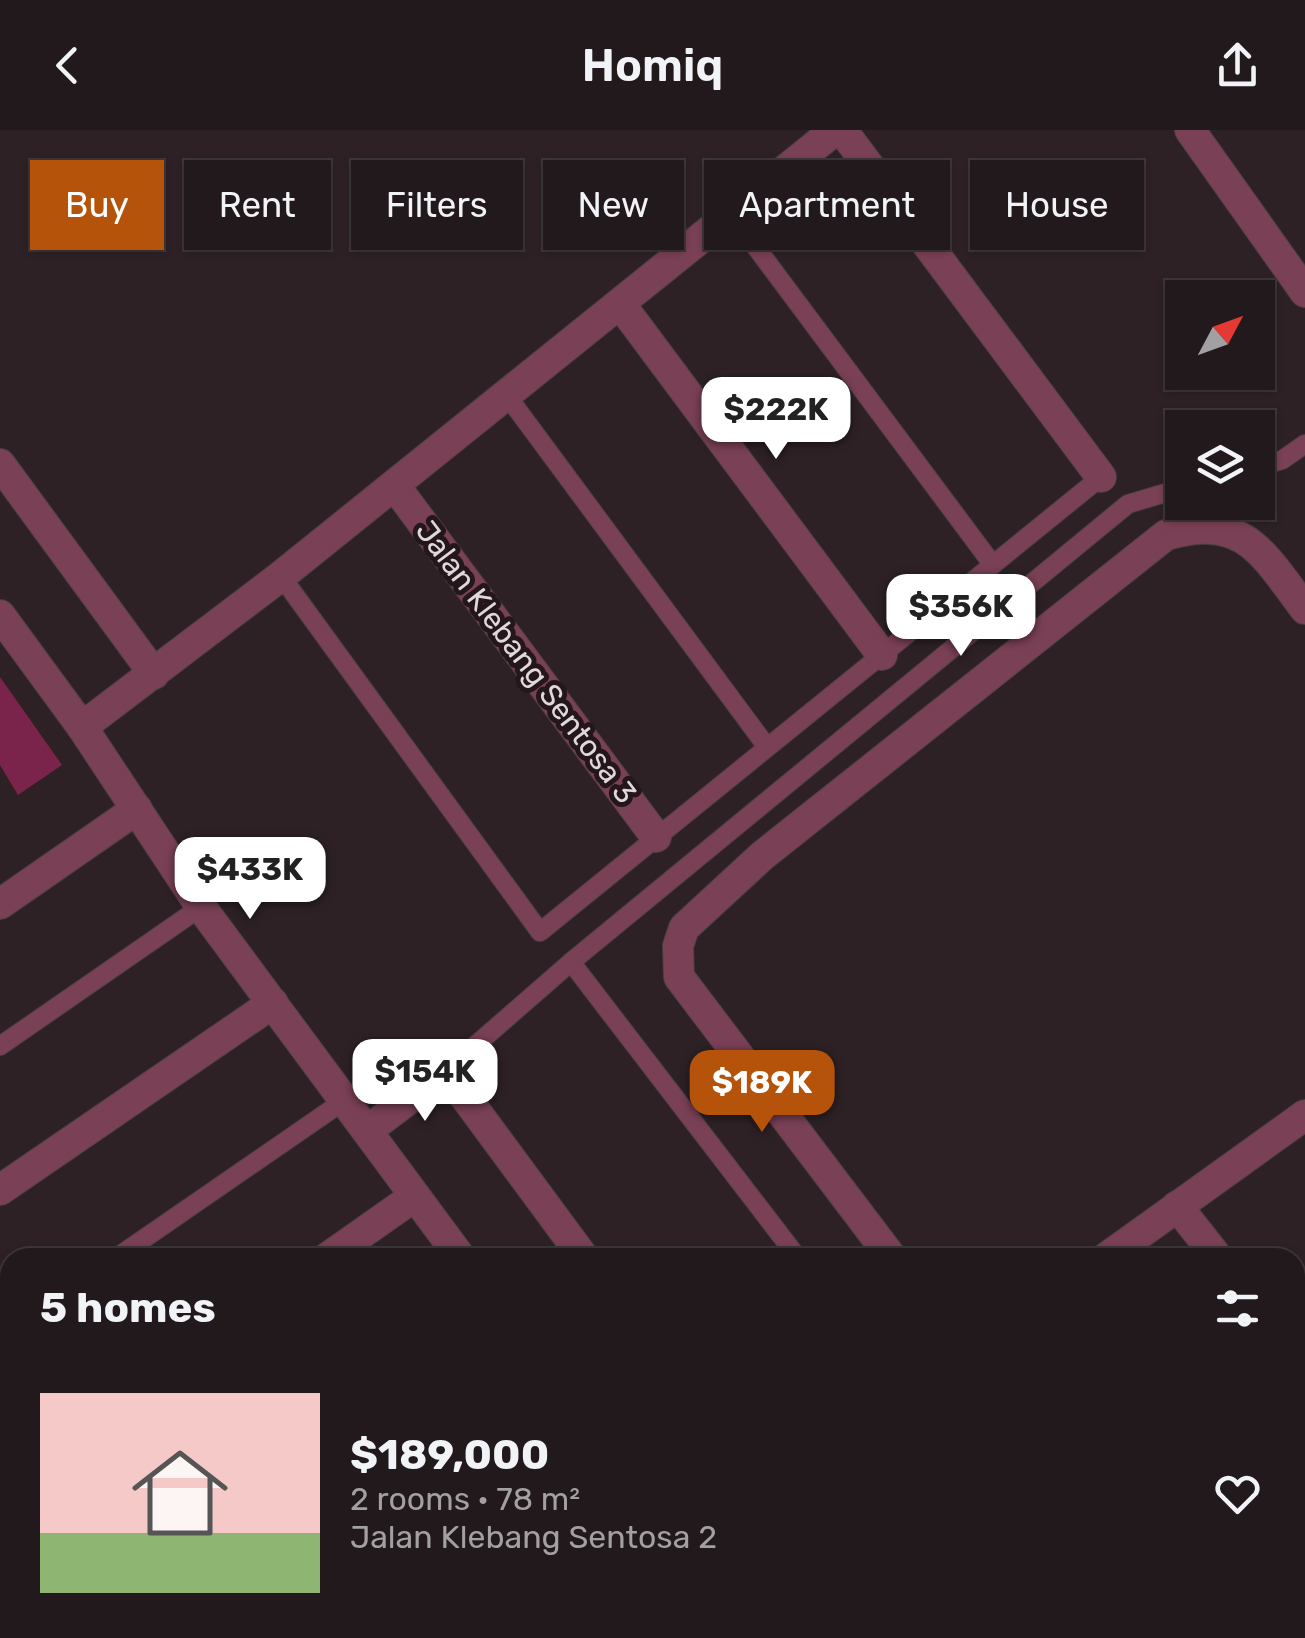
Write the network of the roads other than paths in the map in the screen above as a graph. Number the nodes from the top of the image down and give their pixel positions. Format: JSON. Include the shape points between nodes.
{"nodes":[{"id":1,"x":838,"y":130,"type":"edge"},
{"id":2,"x":1190,"y":130,"type":"edge"},
{"id":3,"x":801,"y":160,"type":"edge"},
{"id":4,"x":704,"y":238,"type":"edge"},
{"id":5,"x":758,"y":250,"type":"edge"},
{"id":6,"x":1305,"y":292,"type":"edge"},
{"id":7,"x":621,"y":305,"type":"junction"},
{"id":8,"x":508,"y":397,"type":"junction"},
{"id":9,"x":1305,"y":444,"type":"edge"},
{"id":10,"x":1275,"y":462,"type":"edge"},
{"id":11,"x":0,"y":464,"type":"edge"},
{"id":12,"x":1101,"y":478,"type":"joint"},
{"id":13,"x":395,"y":486,"type":"junction"},
{"id":14,"x":1165,"y":493,"type":"edge"},
{"id":15,"x":993,"y":565,"type":"junction"},
{"id":16,"x":281,"y":576,"type":"junction"},
{"id":17,"x":1305,"y":609,"type":"edge"},
{"id":18,"x":0,"y":615,"type":"edge"},
{"id":19,"x":882,"y":655,"type":"junction"},
{"id":20,"x":154,"y":674,"type":"junction"},
{"id":21,"x":82,"y":727,"type":"junction"},
{"id":22,"x":767,"y":747,"type":"junction"},
{"id":23,"x":137,"y":809,"type":"junction"},
{"id":24,"x":656,"y":837,"type":"junction"},
{"id":25,"x":5,"y":889,"type":"edge"},
{"id":26,"x":201,"y":906,"type":"junction"},
{"id":27,"x":570,"y":962,"type":"junction"},
{"id":28,"x":272,"y":1003,"type":"junction"},
{"id":29,"x":0,"y":1046,"type":"edge"},
{"id":30,"x":446,"y":1071,"type":"junction"},
{"id":31,"x":344,"y":1100,"type":"junction"},
{"id":32,"x":1305,"y":1115,"type":"edge"},
{"id":33,"x":368,"y":1130,"type":"junction"},
{"id":34,"x":0,"y":1190,"type":"edge"},
{"id":35,"x":415,"y":1196,"type":"junction"},
{"id":36,"x":1177,"y":1206,"type":"junction"},
{"id":37,"x":130,"y":1248,"type":"edge"},
{"id":38,"x":341,"y":1248,"type":"edge"},
{"id":39,"x":453,"y":1248,"type":"edge"},
{"id":40,"x":577,"y":1248,"type":"edge"},
{"id":41,"x":790,"y":1248,"type":"edge"},
{"id":42,"x":884,"y":1248,"type":"edge"},
{"id":43,"x":1120,"y":1248,"type":"edge"},
{"id":44,"x":1210,"y":1248,"type":"edge"}],
"edges":[{"from":1,"to":3,"type":"street"},
{"from":1,"to":12,"type":"street"},
{"from":2,"to":6,"type":"street"},
{"from":4,"to":7,"type":"street"},
{"from":5,"to":15,"type":"lane"},
{"from":7,"to":8,"type":"street"},
{"from":7,"to":19,"type":"street"},
{"from":8,"to":13,"type":"street"},
{"from":8,"to":22,"type":"lane"},
{"from":9,"to":10,"type":"lane"},
{"from":11,"to":20,"type":"street"},
{"from":12,"to":15,"type":"lane"},
{"from":13,"to":16,"type":"street"},
{"from":13,"to":24,"type":"street","name":"Jalan Klebang Sentosa 3"},
{"from":14,"to":27,"type":"lane","via":[[1128,504]]},
{"from":15,"to":19,"type":"lane"},
{"from":16,"to":20,"type":"street"},
{"from":16,"to":24,"type":"lane","via":[[540,932]]},
{"from":17,"to":42,"type":"street","via":[[1242,534],[1201,525],[1166,535],[762,856],[684,928],[679,976]]},
{"from":18,"to":21,"type":"street"},
{"from":19,"to":22,"type":"lane"},
{"from":20,"to":21,"type":"street"},
{"from":21,"to":23,"type":"street"},
{"from":22,"to":24,"type":"lane"},
{"from":23,"to":25,"type":"street"},
{"from":23,"to":26,"type":"street"},
{"from":26,"to":28,"type":"street"},
{"from":26,"to":29,"type":"lane"},
{"from":27,"to":30,"type":"lane"},
{"from":27,"to":41,"type":"lane"},
{"from":28,"to":31,"type":"street"},
{"from":28,"to":34,"type":"street"},
{"from":30,"to":33,"type":"street"},
{"from":30,"to":40,"type":"street"},
{"from":31,"to":33,"type":"street"},
{"from":31,"to":37,"type":"lane"},
{"from":32,"to":36,"type":"street"},
{"from":33,"to":35,"type":"street"},
{"from":35,"to":38,"type":"street"},
{"from":35,"to":39,"type":"street"},
{"from":36,"to":43,"type":"street"},
{"from":36,"to":44,"type":"street"}]}
